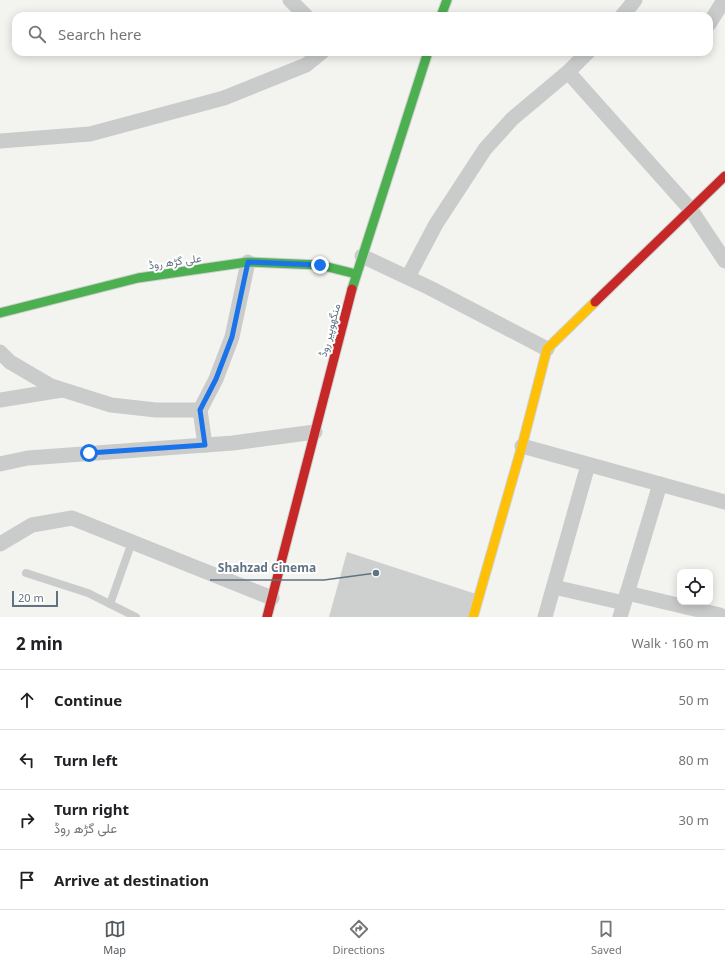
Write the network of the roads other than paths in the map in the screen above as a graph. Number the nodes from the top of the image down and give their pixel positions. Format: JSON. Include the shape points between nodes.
{"nodes":[{"id":1,"x":290,"y":0,"type":"edge"},
{"id":2,"x":447,"y":0,"type":"edge"},
{"id":3,"x":635,"y":0,"type":"edge"},
{"id":4,"x":724,"y":0,"type":"edge"},
{"id":5,"x":302,"y":12,"type":"edge"},
{"id":6,"x":442,"y":12,"type":"edge"},
{"id":7,"x":625,"y":12,"type":"edge"},
{"id":8,"x":713,"y":18,"type":"edge"},
{"id":9,"x":317,"y":56,"type":"edge"},
{"id":10,"x":427,"y":56,"type":"edge"},
{"id":11,"x":584,"y":56,"type":"edge"},
{"id":12,"x":568,"y":72,"type":"junction"},
{"id":13,"x":0,"y":141,"type":"edge"},
{"id":14,"x":725,"y":176,"type":"edge"},
{"id":15,"x":691,"y":210,"type":"junction"},
{"id":16,"x":362,"y":256,"type":"junction"},
{"id":17,"x":725,"y":260,"type":"edge"},
{"id":18,"x":248,"y":262,"type":"junction"},
{"id":19,"x":356,"y":274,"type":"junction"},
{"id":20,"x":408,"y":278,"type":"junction"},
{"id":21,"x":0,"y":313,"type":"edge"},
{"id":22,"x":547,"y":349,"type":"junction"},
{"id":23,"x":0,"y":352,"type":"edge"},
{"id":24,"x":64,"y":390,"type":"junction"},
{"id":25,"x":0,"y":400,"type":"edge"},
{"id":26,"x":200,"y":410,"type":"junction"},
{"id":27,"x":315,"y":432,"type":"junction"},
{"id":28,"x":205,"y":445,"type":"junction"},
{"id":29,"x":522,"y":446,"type":"junction"},
{"id":30,"x":0,"y":464,"type":"edge"},
{"id":31,"x":588,"y":465,"type":"junction"},
{"id":32,"x":660,"y":484,"type":"junction"},
{"id":33,"x":725,"y":502,"type":"edge"},
{"id":34,"x":132,"y":542,"type":"junction"},
{"id":35,"x":0,"y":544,"type":"edge"},
{"id":36,"x":26,"y":573,"type":"dead end"},
{"id":37,"x":554,"y":587,"type":"junction"},
{"id":38,"x":272,"y":598,"type":"junction"},
{"id":39,"x":110,"y":604,"type":"junction"},
{"id":40,"x":624,"y":604,"type":"edge"},
{"id":41,"x":720,"y":616,"type":"dead end"},
{"id":42,"x":136,"y":617,"type":"edge"},
{"id":43,"x":267,"y":617,"type":"edge"},
{"id":44,"x":473,"y":617,"type":"edge"},
{"id":45,"x":545,"y":617,"type":"edge"}],
"edges":[{"from":1,"to":5,"type":"street"},
{"from":2,"to":6,"type":"main road"},
{"from":3,"to":7,"type":"street"},
{"from":4,"to":8,"type":"street"},
{"from":9,"to":13,"type":"street","via":[[306,65],[224,98],[90,134]]},
{"from":10,"to":16,"type":"main road","name":"منگھوپیر روڈ"},
{"from":11,"to":12,"type":"street"},
{"from":12,"to":15,"type":"street"},
{"from":12,"to":20,"type":"street","via":[[512,119],[485,149],[436,224]]},
{"from":14,"to":15,"type":"main road"},
{"from":15,"to":17,"type":"street"},
{"from":15,"to":22,"type":"main road"},
{"from":16,"to":19,"type":"main road","name":"منگھوپیر روڈ"},
{"from":16,"to":20,"type":"street"},
{"from":18,"to":19,"type":"main road","name":"علی گڑھ روڈ","via":[[320,265]]},
{"from":18,"to":21,"type":"main road","name":"علی گڑھ روڈ","via":[[138,278]]},
{"from":18,"to":26,"type":"street","via":[[232,337],[216,379]]},
{"from":19,"to":27,"type":"main road","name":"منگھوپیر روڈ"},
{"from":20,"to":22,"type":"street"},
{"from":22,"to":29,"type":"main road"},
{"from":23,"to":24,"type":"street","via":[[10,362],[51,386]]},
{"from":24,"to":25,"type":"street"},
{"from":24,"to":26,"type":"street","via":[[111,405],[156,410]]},
{"from":26,"to":28,"type":"street"},
{"from":27,"to":28,"type":"street"},
{"from":27,"to":38,"type":"main road","name":"منگھوپیر روڈ"},
{"from":28,"to":30,"type":"street","via":[[28,458]]},
{"from":29,"to":31,"type":"street"},
{"from":29,"to":44,"type":"main road"},
{"from":31,"to":32,"type":"street"},
{"from":31,"to":37,"type":"street"},
{"from":32,"to":33,"type":"street"},
{"from":32,"to":40,"type":"street"},
{"from":34,"to":35,"type":"street","via":[[72,518],[32,526]]},
{"from":34,"to":38,"type":"street"},
{"from":34,"to":39,"type":"lane"},
{"from":36,"to":39,"type":"lane","via":[[88,593]]},
{"from":37,"to":40,"type":"street"},
{"from":37,"to":45,"type":"street"},
{"from":38,"to":43,"type":"main road","name":"منگھوپیر روڈ"},
{"from":39,"to":42,"type":"lane"},
{"from":40,"to":41,"type":"street"}]}
